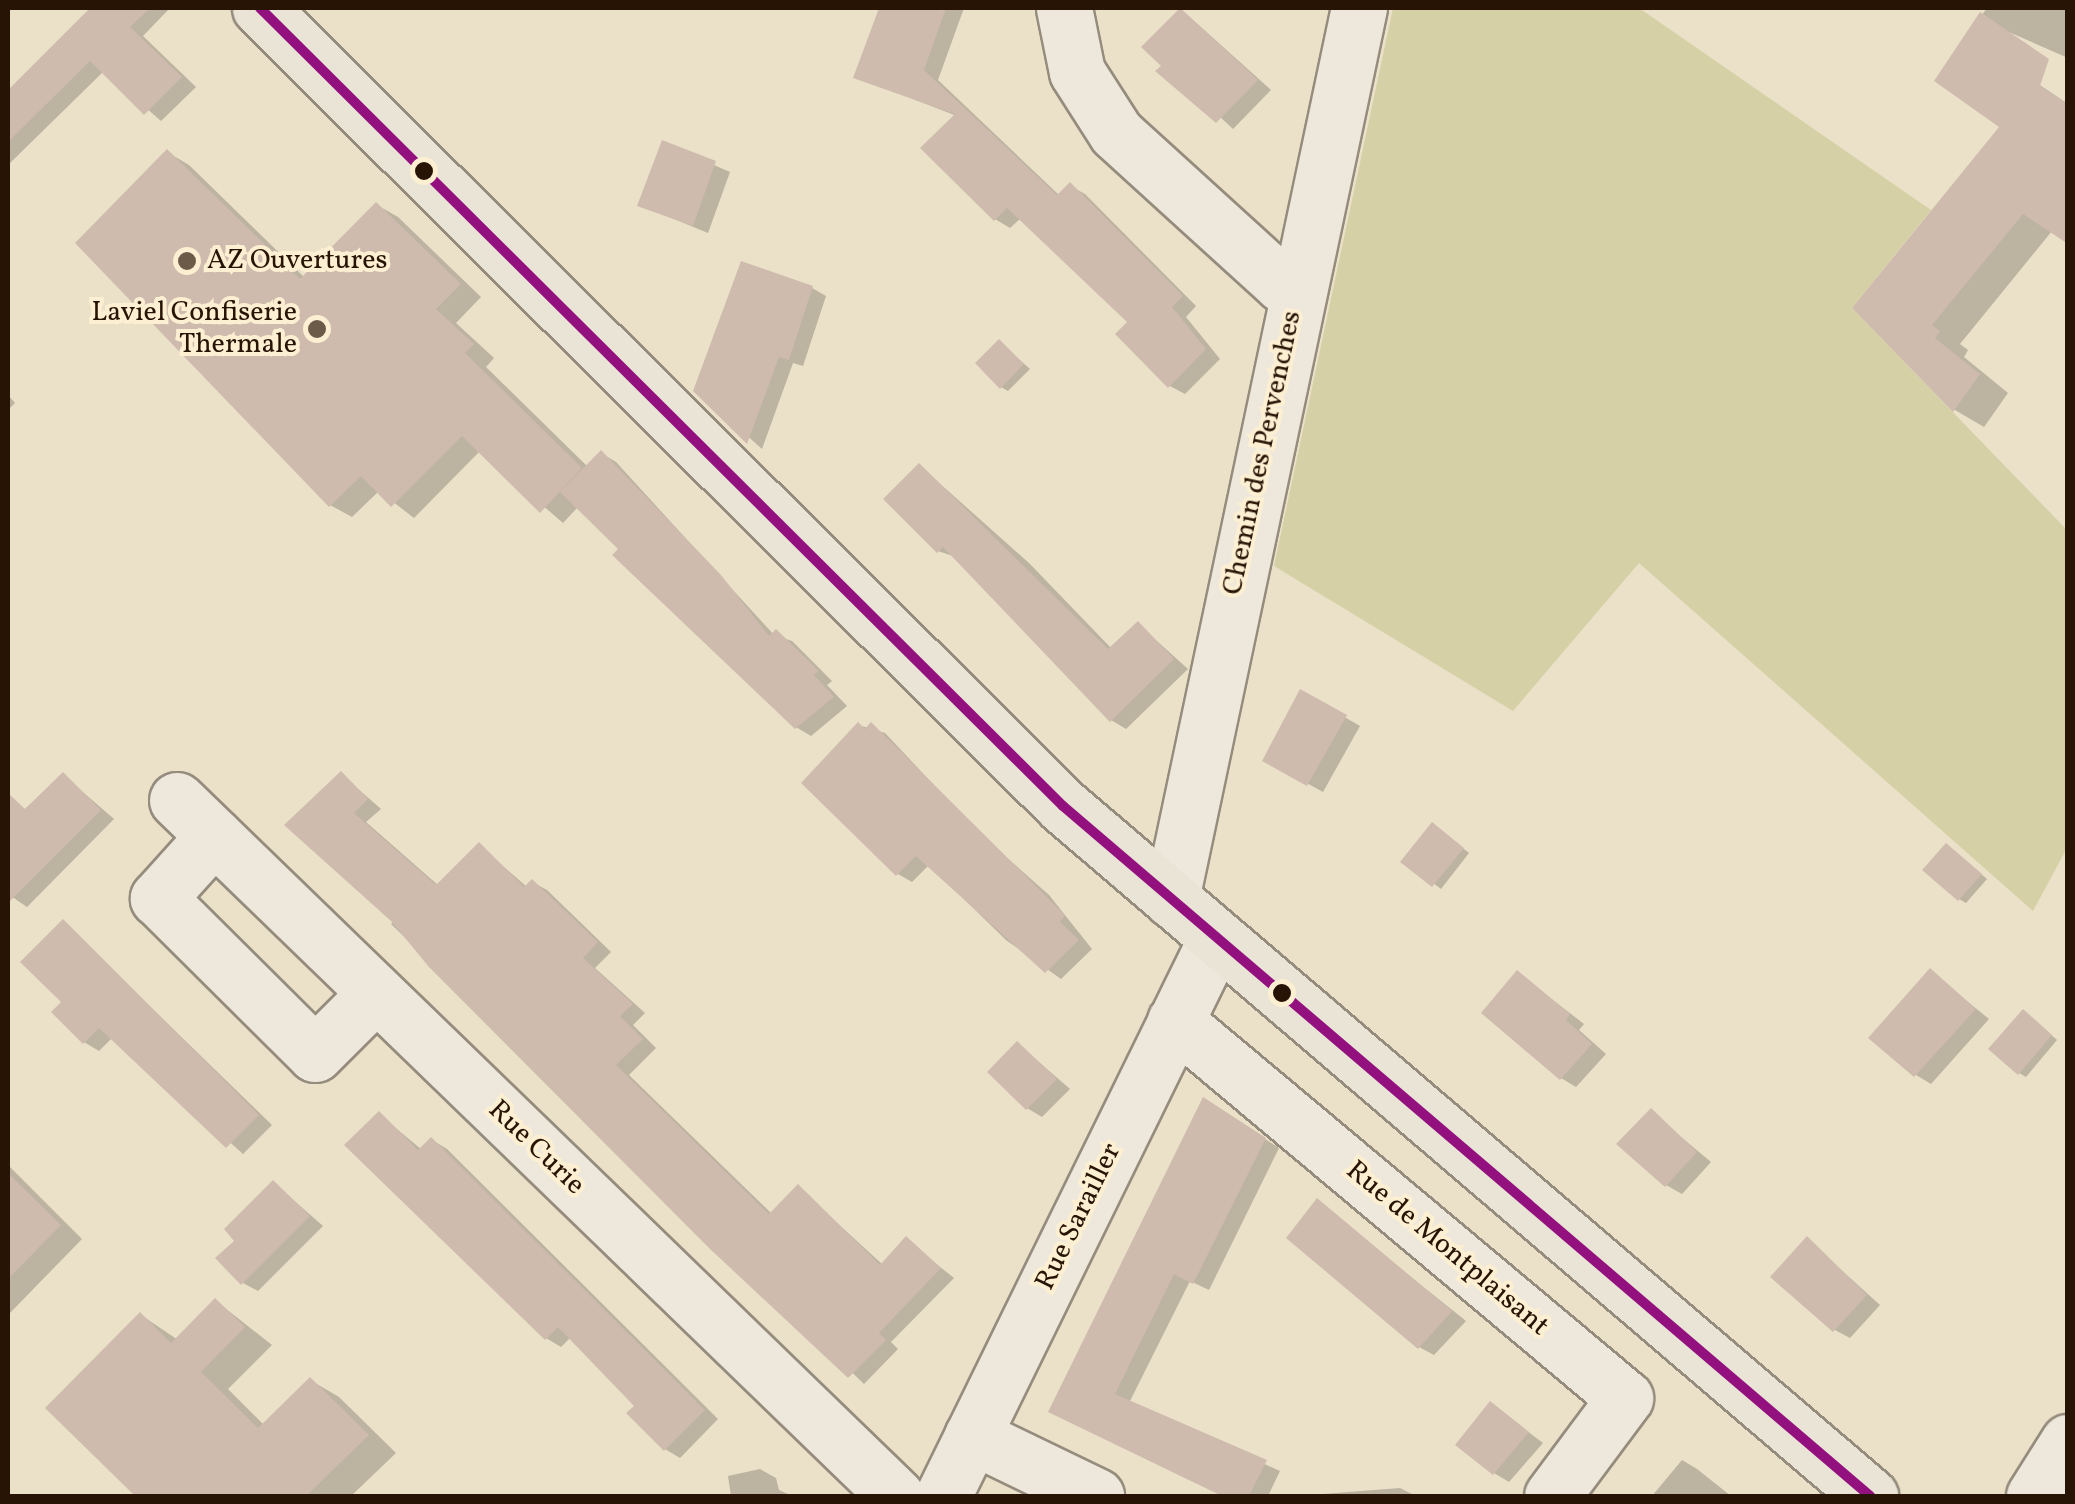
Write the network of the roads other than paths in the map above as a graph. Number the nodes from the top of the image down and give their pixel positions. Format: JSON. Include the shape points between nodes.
{"nodes":[{"id":1,"x":260,"y":8,"type":"edge"},
{"id":2,"x":1064,"y":8,"type":"edge"},
{"id":3,"x":1359,"y":8,"type":"edge"},
{"id":4,"x":1298,"y":289,"type":"junction"},
{"id":5,"x":1171,"y":899,"type":"junction"},
{"id":6,"x":1216,"y":938,"type":"junction"},
{"id":7,"x":376,"y":993,"type":"junction"},
{"id":8,"x":1175,"y":1021,"type":"junction"},
{"id":9,"x":972,"y":1436,"type":"junction"},
{"id":10,"x":2068,"y":1442,"type":"edge"},
{"id":11,"x":896,"y":1496,"type":"edge"},
{"id":12,"x":943,"y":1496,"type":"edge"},
{"id":13,"x":1096,"y":1496,"type":"edge"},
{"id":14,"x":1552,"y":1496,"type":"edge"},
{"id":15,"x":1870,"y":1496,"type":"edge"},
{"id":16,"x":2034,"y":1496,"type":"edge"}],
"edges":[{"from":1,"to":5,"type":"main road","via":[[1063,806]]},
{"from":2,"to":4,"type":"street","via":[[1078,72],[1116,133],[1282,284]]},
{"from":3,"to":4,"type":"street","name":"Chemin des Pervenches"},
{"from":4,"to":5,"type":"street","name":"Chemin des Pervenches"},
{"from":5,"to":6,"type":"main road"},
{"from":6,"to":8,"type":"street","name":"Rue Sarailler"},
{"from":6,"to":15,"type":"main road"},
{"from":7,"to":7,"type":"street","name":"Rue Curie","via":[[195,818],[158,898],[314,1054]]},
{"from":7,"to":11,"type":"street","name":"Rue Curie"},
{"from":8,"to":9,"type":"street","name":"Rue Sarailler"},
{"from":8,"to":14,"type":"street","name":"Rue de Montplaisant","via":[[1625,1398]]},
{"from":9,"to":12,"type":"street","name":"Rue Sarailler"},
{"from":9,"to":13,"type":"street"},
{"from":10,"to":16,"type":"street"}]}
